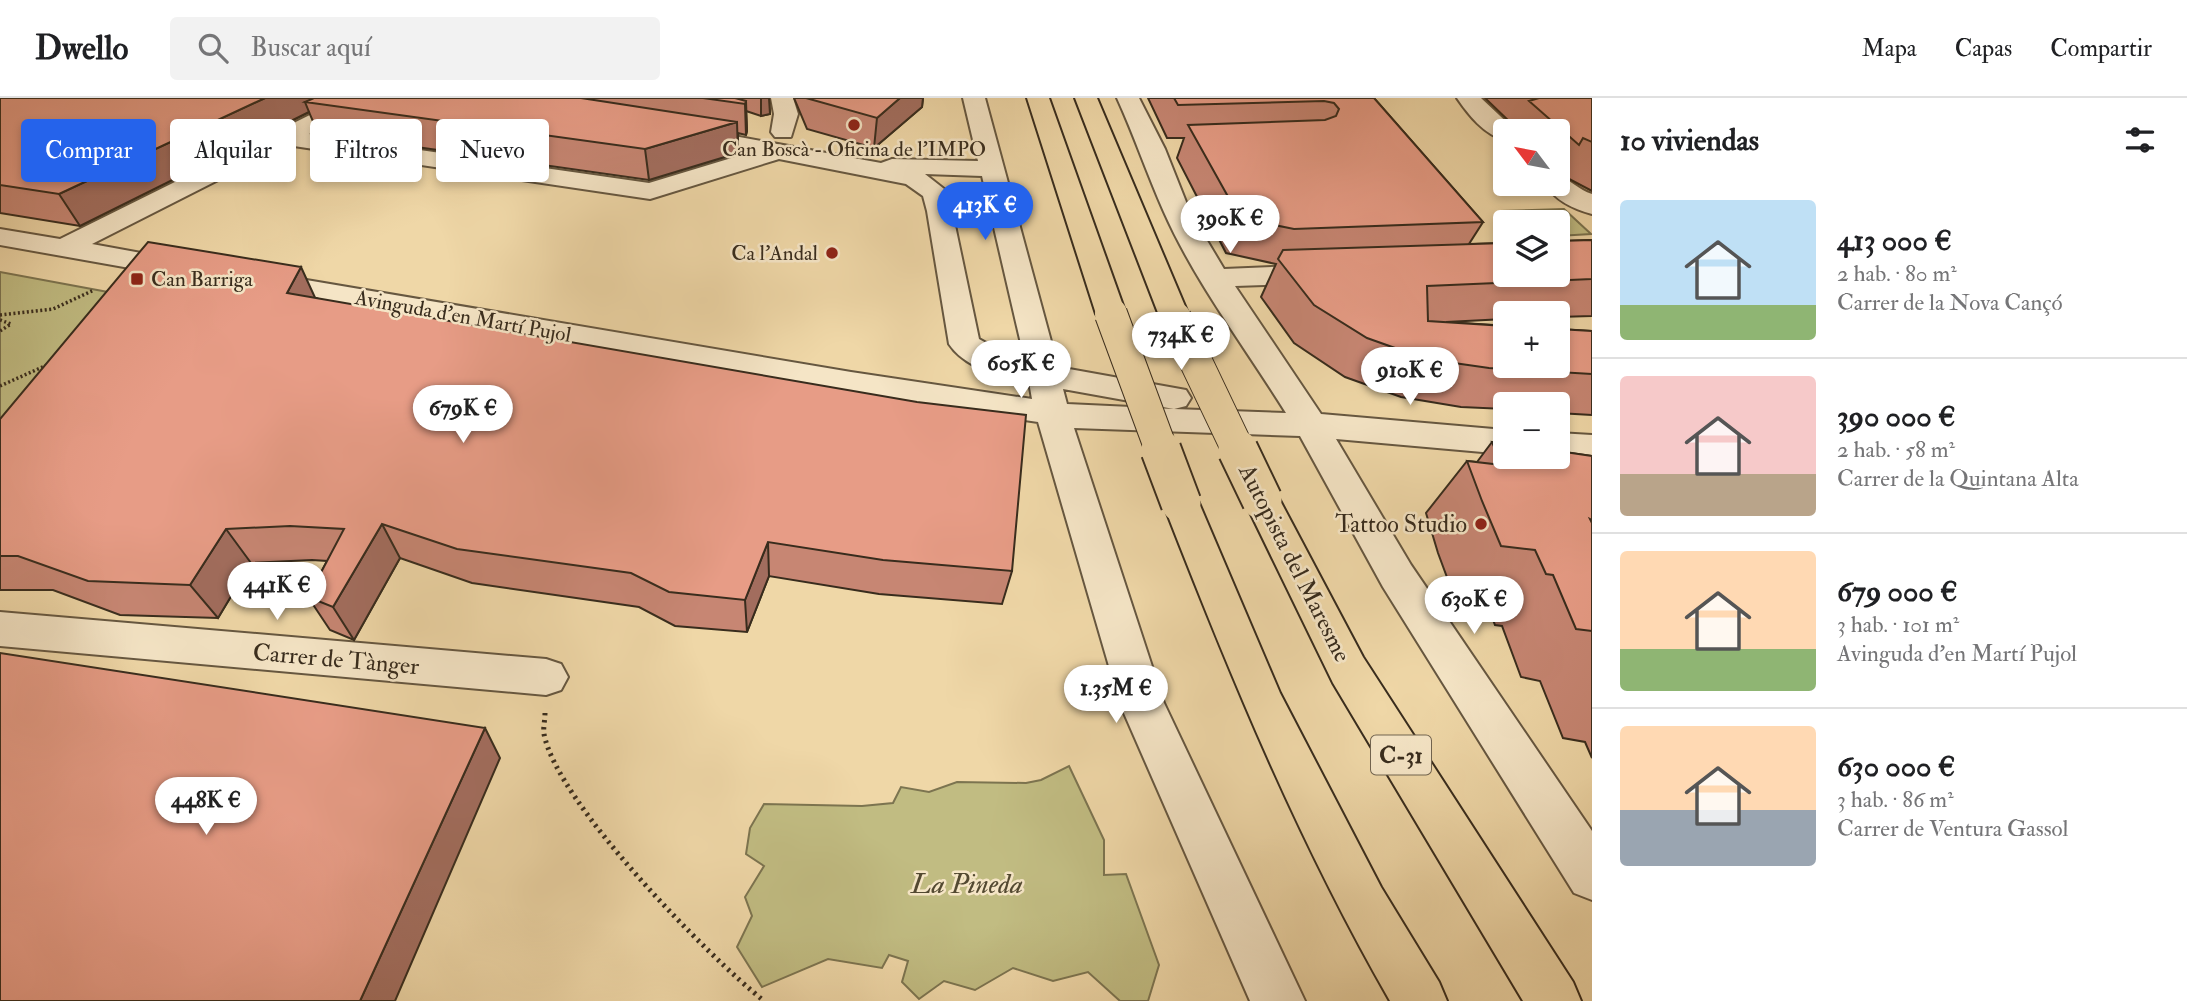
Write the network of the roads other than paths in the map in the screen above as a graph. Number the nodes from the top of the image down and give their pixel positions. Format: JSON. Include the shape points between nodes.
{"nodes":[{"id":1,"x":362,"y":98,"type":"edge"},
{"id":2,"x":782,"y":98,"type":"edge"},
{"id":3,"x":974,"y":98,"type":"edge"},
{"id":4,"x":1038,"y":98,"type":"edge"},
{"id":5,"x":1086,"y":98,"type":"edge"},
{"id":6,"x":1128,"y":98,"type":"edge"},
{"id":7,"x":1468,"y":98,"type":"edge"},
{"id":8,"x":1493,"y":122,"type":"edge"},
{"id":9,"x":659,"y":130,"type":"edge"},
{"id":10,"x":296,"y":133,"type":"edge"},
{"id":11,"x":777,"y":136,"type":"junction"},
{"id":12,"x":296,"y":139,"type":"edge"},
{"id":13,"x":874,"y":169,"type":"junction"},
{"id":14,"x":991,"y":169,"type":"junction"},
{"id":15,"x":197,"y":182,"type":"edge"},
{"id":16,"x":1570,"y":195,"type":"edge"},
{"id":17,"x":1592,"y":206,"type":"edge"},
{"id":18,"x":0,"y":237,"type":"edge"},
{"id":19,"x":63,"y":248,"type":"junction"},
{"id":20,"x":1345,"y":273,"type":"edge"},
{"id":21,"x":1215,"y":278,"type":"junction"},
{"id":22,"x":992,"y":361,"type":"junction"},
{"id":23,"x":1047,"y":394,"type":"junction"},
{"id":24,"x":926,"y":395,"type":"junction"},
{"id":25,"x":1311,"y":425,"type":"junction"},
{"id":26,"x":1493,"y":441,"type":"edge"},
{"id":27,"x":1570,"y":446,"type":"edge"},
{"id":28,"x":1592,"y":447,"type":"edge"},
{"id":29,"x":0,"y":629,"type":"edge"},
{"id":30,"x":546,"y":677,"type":"road end"},
{"id":31,"x":1592,"y":875,"type":"edge"},
{"id":32,"x":1278,"y":1001,"type":"edge"},
{"id":33,"x":1420,"y":1001,"type":"edge"},
{"id":34,"x":1554,"y":1001,"type":"edge"}],
"edges":[{"from":1,"to":10,"type":"street"},
{"from":2,"to":11,"type":"street","via":[[786,114]]},
{"from":3,"to":14,"type":"street"},
{"from":4,"to":33,"type":"highway","bridge":true,"via":[[1181,503],[1261,699],[1363,905]]},
{"from":5,"to":34,"type":"highway","name":"Autopista del Maresme","number":"C-31","bridge":true,"via":[[1175,318],[1348,670]]},
{"from":6,"to":21,"type":"street","via":[[1166,148],[1177,212]]},
{"from":7,"to":8,"type":"street","via":[[1485,120]]},
{"from":9,"to":11,"type":"street"},
{"from":11,"to":12,"type":"street","via":[[650,191]]},
{"from":11,"to":13,"type":"street","via":[[824,158]]},
{"from":13,"to":14,"type":"street"},
{"from":13,"to":22,"type":"street","via":[[915,179],[935,192],[946,225],[953,293],[965,344]]},
{"from":14,"to":23,"type":"street"},
{"from":15,"to":19,"type":"street"},
{"from":16,"to":17,"type":"street"},
{"from":18,"to":19,"type":"street","name":"Avinguda d'en Martí Pujol"},
{"from":19,"to":24,"type":"street","name":"Avinguda d'en Martí Pujol"},
{"from":20,"to":21,"type":"street"},
{"from":21,"to":25,"type":"street"},
{"from":22,"to":23,"type":"street"},
{"from":22,"to":24,"type":"street","name":"Avinguda d'en Martí Pujol","via":[[985,374],[965,386]]},
{"from":23,"to":24,"type":"street","name":"Avinguda d'en Martí Pujol"},
{"from":23,"to":25,"type":"street","name":"Avinguda d'en Martí Pujol","via":[[1090,418]]},
{"from":23,"to":32,"type":"street","via":[[1142,704]]},
{"from":25,"to":26,"type":"street","name":"Avinguda d'en Martí Pujol"},
{"from":25,"to":31,"type":"street","via":[[1397,576]]},
{"from":27,"to":28,"type":"street"},
{"from":29,"to":30,"type":"street","name":"Carrer de Tànger"}]}
